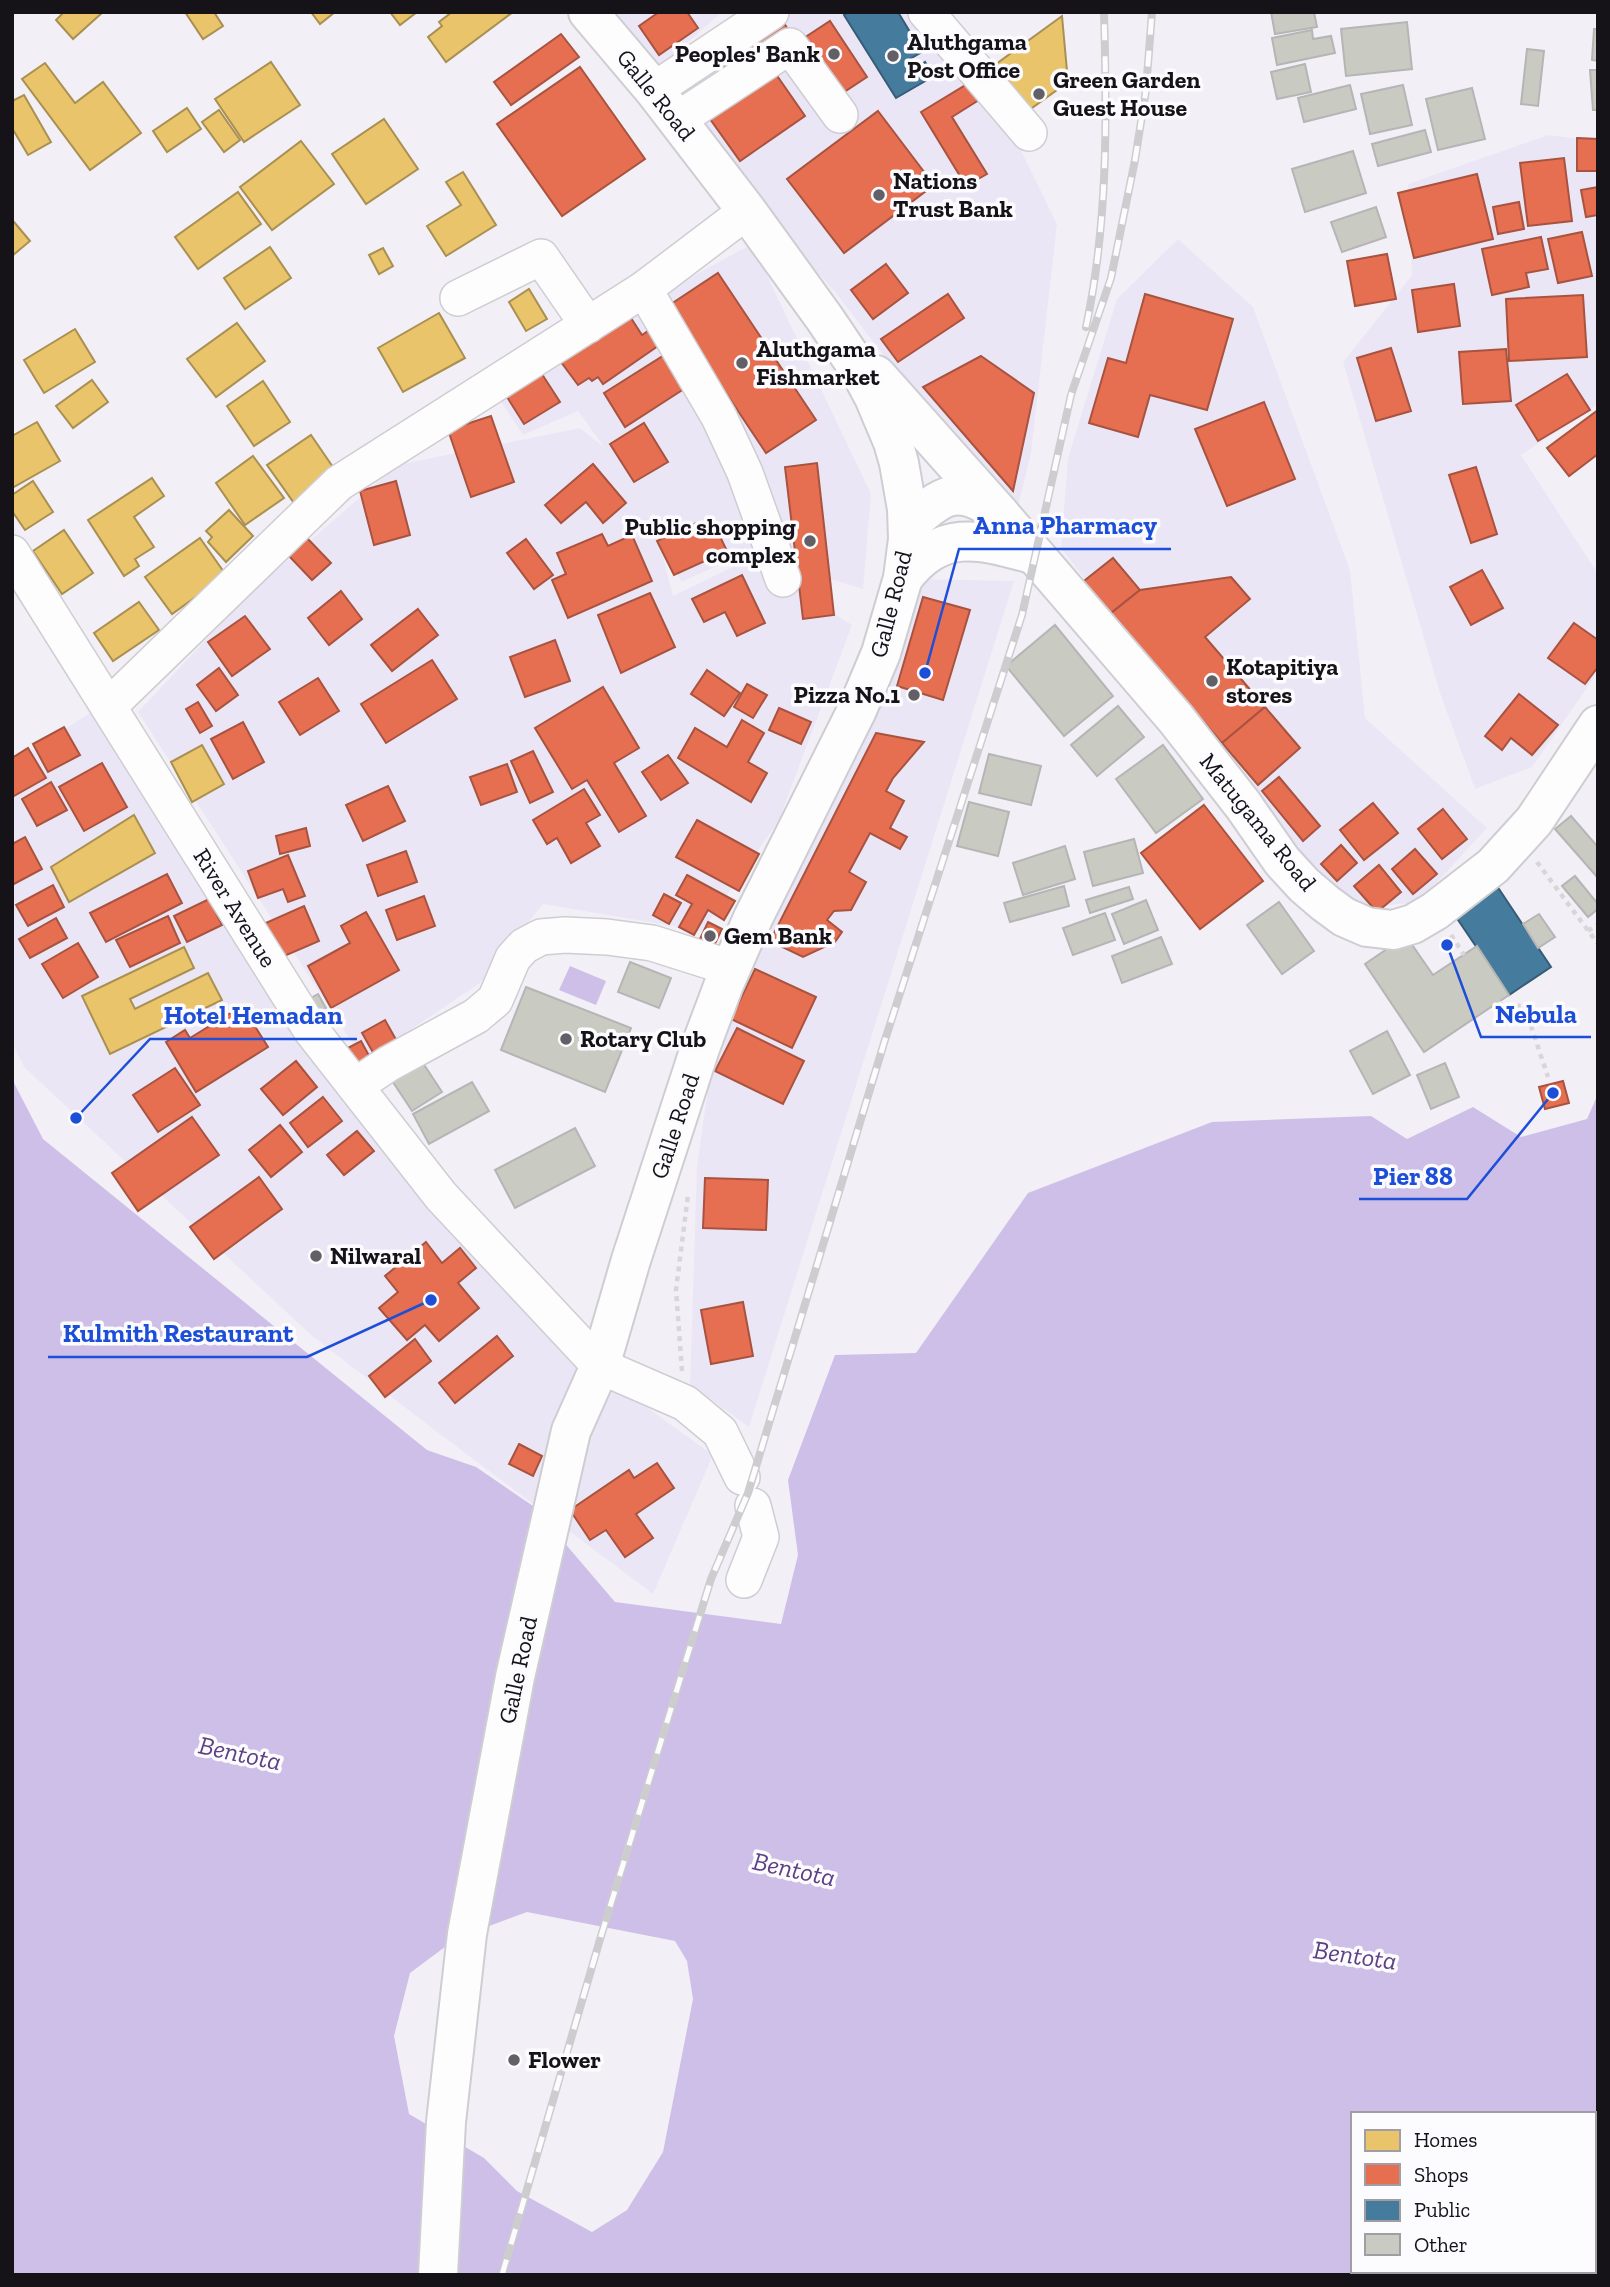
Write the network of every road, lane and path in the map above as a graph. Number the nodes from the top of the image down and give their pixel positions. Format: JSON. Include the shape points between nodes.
{"nodes":[{"id":1,"x":588,"y":12,"type":"edge"},
{"id":2,"x":771,"y":12,"type":"edge"},
{"id":3,"x":926,"y":12,"type":"edge"},
{"id":4,"x":654,"y":90,"type":"junction"},
{"id":5,"x":840,"y":116,"type":"dead end"},
{"id":6,"x":677,"y":120,"type":"junction"},
{"id":7,"x":1029,"y":133,"type":"dead end"},
{"id":8,"x":747,"y":211,"type":"junction"},
{"id":9,"x":644,"y":289,"type":"junction"},
{"id":10,"x":458,"y":298,"type":"dead end"},
{"id":11,"x":825,"y":319,"type":"junction"},
{"id":12,"x":588,"y":325,"type":"junction"},
{"id":13,"x":999,"y":513,"type":"junction"},
{"id":14,"x":909,"y":525,"type":"junction"},
{"id":15,"x":12,"y":553,"type":"edge"},
{"id":16,"x":1032,"y":554,"type":"junction"},
{"id":17,"x":903,"y":578,"type":"junction"},
{"id":18,"x":783,"y":579,"type":"dead end"},
{"id":19,"x":109,"y":706,"type":"junction"},
{"id":20,"x":1598,"y":725,"type":"edge"},
{"id":21,"x":1520,"y":838,"type":"junction"},
{"id":22,"x":1598,"y":924,"type":"edge"},
{"id":23,"x":1588,"y":931,"type":"junction"},
{"id":24,"x":1598,"y":944,"type":"edge"},
{"id":25,"x":731,"y":968,"type":"junction"},
{"id":26,"x":1498,"y":1002,"type":"dead end"},
{"id":27,"x":1548,"y":1077,"type":"dead end"},
{"id":28,"x":355,"y":1086,"type":"junction"},
{"id":29,"x":688,"y":1194,"type":"dead end"},
{"id":30,"x":600,"y":1366,"type":"junction"},
{"id":31,"x":685,"y":1403,"type":"junction"},
{"id":32,"x":744,"y":1580,"type":"dead end"},
{"id":33,"x":438,"y":2275,"type":"edge"}],
"edges":[{"from":1,"to":4,"type":"main road","name":"Galle Road"},
{"from":2,"to":4,"type":"street"},
{"from":3,"to":7,"type":"street"},
{"from":4,"to":6,"type":"main road","name":"Galle Road"},
{"from":5,"to":6,"type":"street","via":[[790,46]]},
{"from":6,"to":8,"type":"main road","name":"Galle Road"},
{"from":8,"to":9,"type":"street"},
{"from":8,"to":11,"type":"main road","name":"Galle Road"},
{"from":9,"to":12,"type":"street"},
{"from":9,"to":18,"type":"street","via":[[719,417],[745,472]]},
{"from":10,"to":12,"type":"street","via":[[541,257]]},
{"from":11,"to":13,"type":"main road"},
{"from":11,"to":14,"type":"main road","name":"Galle Road","via":[[860,371],[893,442]]},
{"from":12,"to":19,"type":"street","via":[[339,483]]},
{"from":13,"to":14,"type":"main road","name":"Matugama Road","via":[[973,497],[952,496],[933,503]]},
{"from":13,"to":16,"type":"main road","name":"Matugama Road"},
{"from":14,"to":17,"type":"main road","name":"Galle Road"},
{"from":15,"to":19,"type":"street","name":"River Avenue"},
{"from":16,"to":17,"type":"main road","via":[[994,543],[958,541],[932,550]]},
{"from":16,"to":21,"type":"main road","name":"Matugama Road","via":[[1176,719],[1283,861],[1344,917],[1379,929],[1413,923],[1477,880]]},
{"from":17,"to":25,"type":"main road","name":"Galle Road","via":[[881,653],[857,710]]},
{"from":19,"to":28,"type":"street","name":"River Avenue","via":[[311,1030]]},
{"from":20,"to":21,"type":"main road","name":"Matugama Road"},
{"from":21,"to":23,"type":"path"},
{"from":22,"to":23,"type":"path"},
{"from":23,"to":24,"type":"path"},
{"from":25,"to":28,"type":"street","via":[[652,943],[607,937],[541,937],[513,958],[495,1000],[476,1016]]},
{"from":25,"to":30,"type":"main road","name":"Galle Road","via":[[688,1083]]},
{"from":26,"to":27,"type":"path","via":[[1506,1008],[1524,1005]]},
{"from":28,"to":30,"type":"street","name":"River Avenue","via":[[441,1196]]},
{"from":29,"to":31,"type":"path","via":[[676,1290]]},
{"from":30,"to":31,"type":"street"},
{"from":30,"to":33,"type":"main road","name":"Galle Road","via":[[572,1431],[515,1677],[467,1934],[446,2122]]},
{"from":31,"to":32,"type":"street","via":[[720,1432],[748,1492],[761,1537]]}]}
